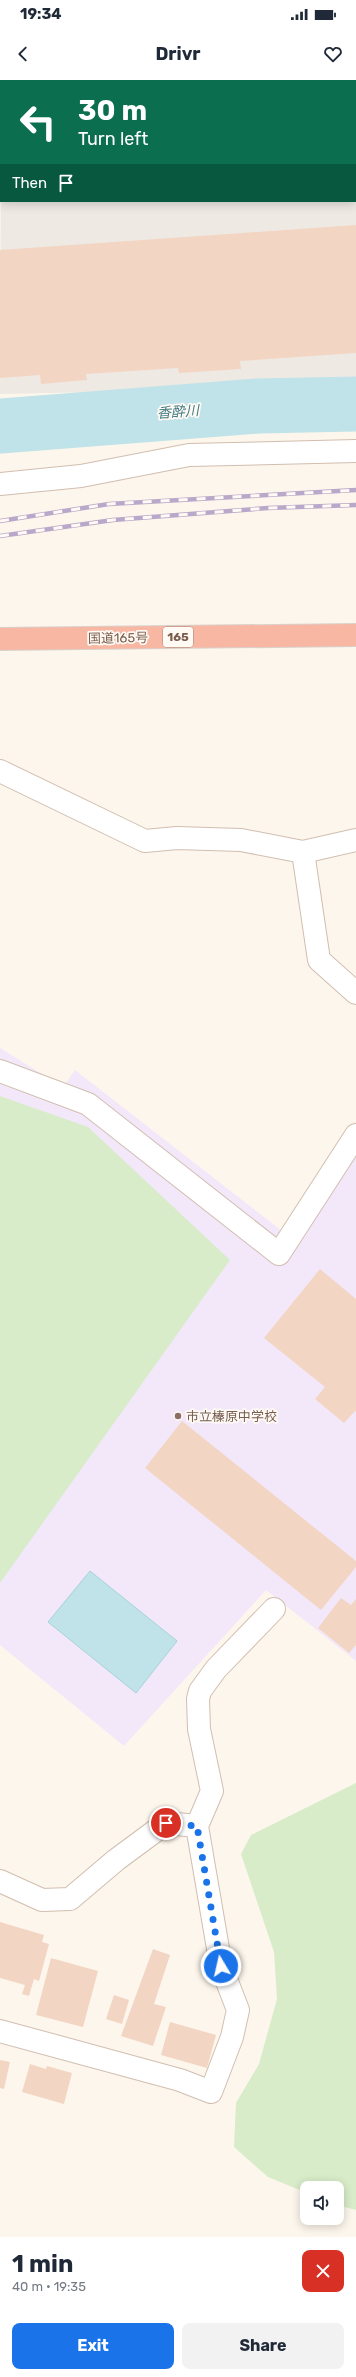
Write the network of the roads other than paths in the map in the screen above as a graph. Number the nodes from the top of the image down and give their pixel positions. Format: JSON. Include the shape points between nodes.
{"nodes":[{"id":1,"x":356,"y":451,"type":"edge"},
{"id":2,"x":0,"y":484,"type":"edge"},
{"id":3,"x":356,"y":635,"type":"edge"},
{"id":4,"x":0,"y":639,"type":"edge"},
{"id":5,"x":0,"y":771,"type":"edge"},
{"id":6,"x":356,"y":840,"type":"edge"},
{"id":7,"x":303,"y":852,"type":"junction"},
{"id":8,"x":356,"y":993,"type":"edge"},
{"id":9,"x":0,"y":1071,"type":"edge"},
{"id":10,"x":356,"y":1135,"type":"edge"},
{"id":11,"x":274,"y":1610,"type":"dead end"},
{"id":12,"x":197,"y":1826,"type":"junction"},
{"id":13,"x":0,"y":1882,"type":"edge"},
{"id":14,"x":0,"y":2031,"type":"edge"}],
"edges":[{"from":1,"to":2,"type":"street","via":[[189,455],[81,476]]},
{"from":3,"to":4,"type":"highway","name":"国道165号","number":"165"},
{"from":5,"to":7,"type":"street","via":[[145,840],[241,840]]},
{"from":6,"to":7,"type":"street"},
{"from":7,"to":8,"type":"street","via":[[319,960]]},
{"from":9,"to":10,"type":"street","via":[[88,1104],[278,1254]]},
{"from":11,"to":12,"type":"street","via":[[226,1658],[200,1690],[199,1729],[212,1791]]},
{"from":12,"to":13,"type":"street","via":[[166,1823],[116,1860],[70,1899],[42,1900]]},
{"from":12,"to":14,"type":"street","via":[[221,1966],[238,2010],[232,2037],[211,2092],[180,2080]]}]}
